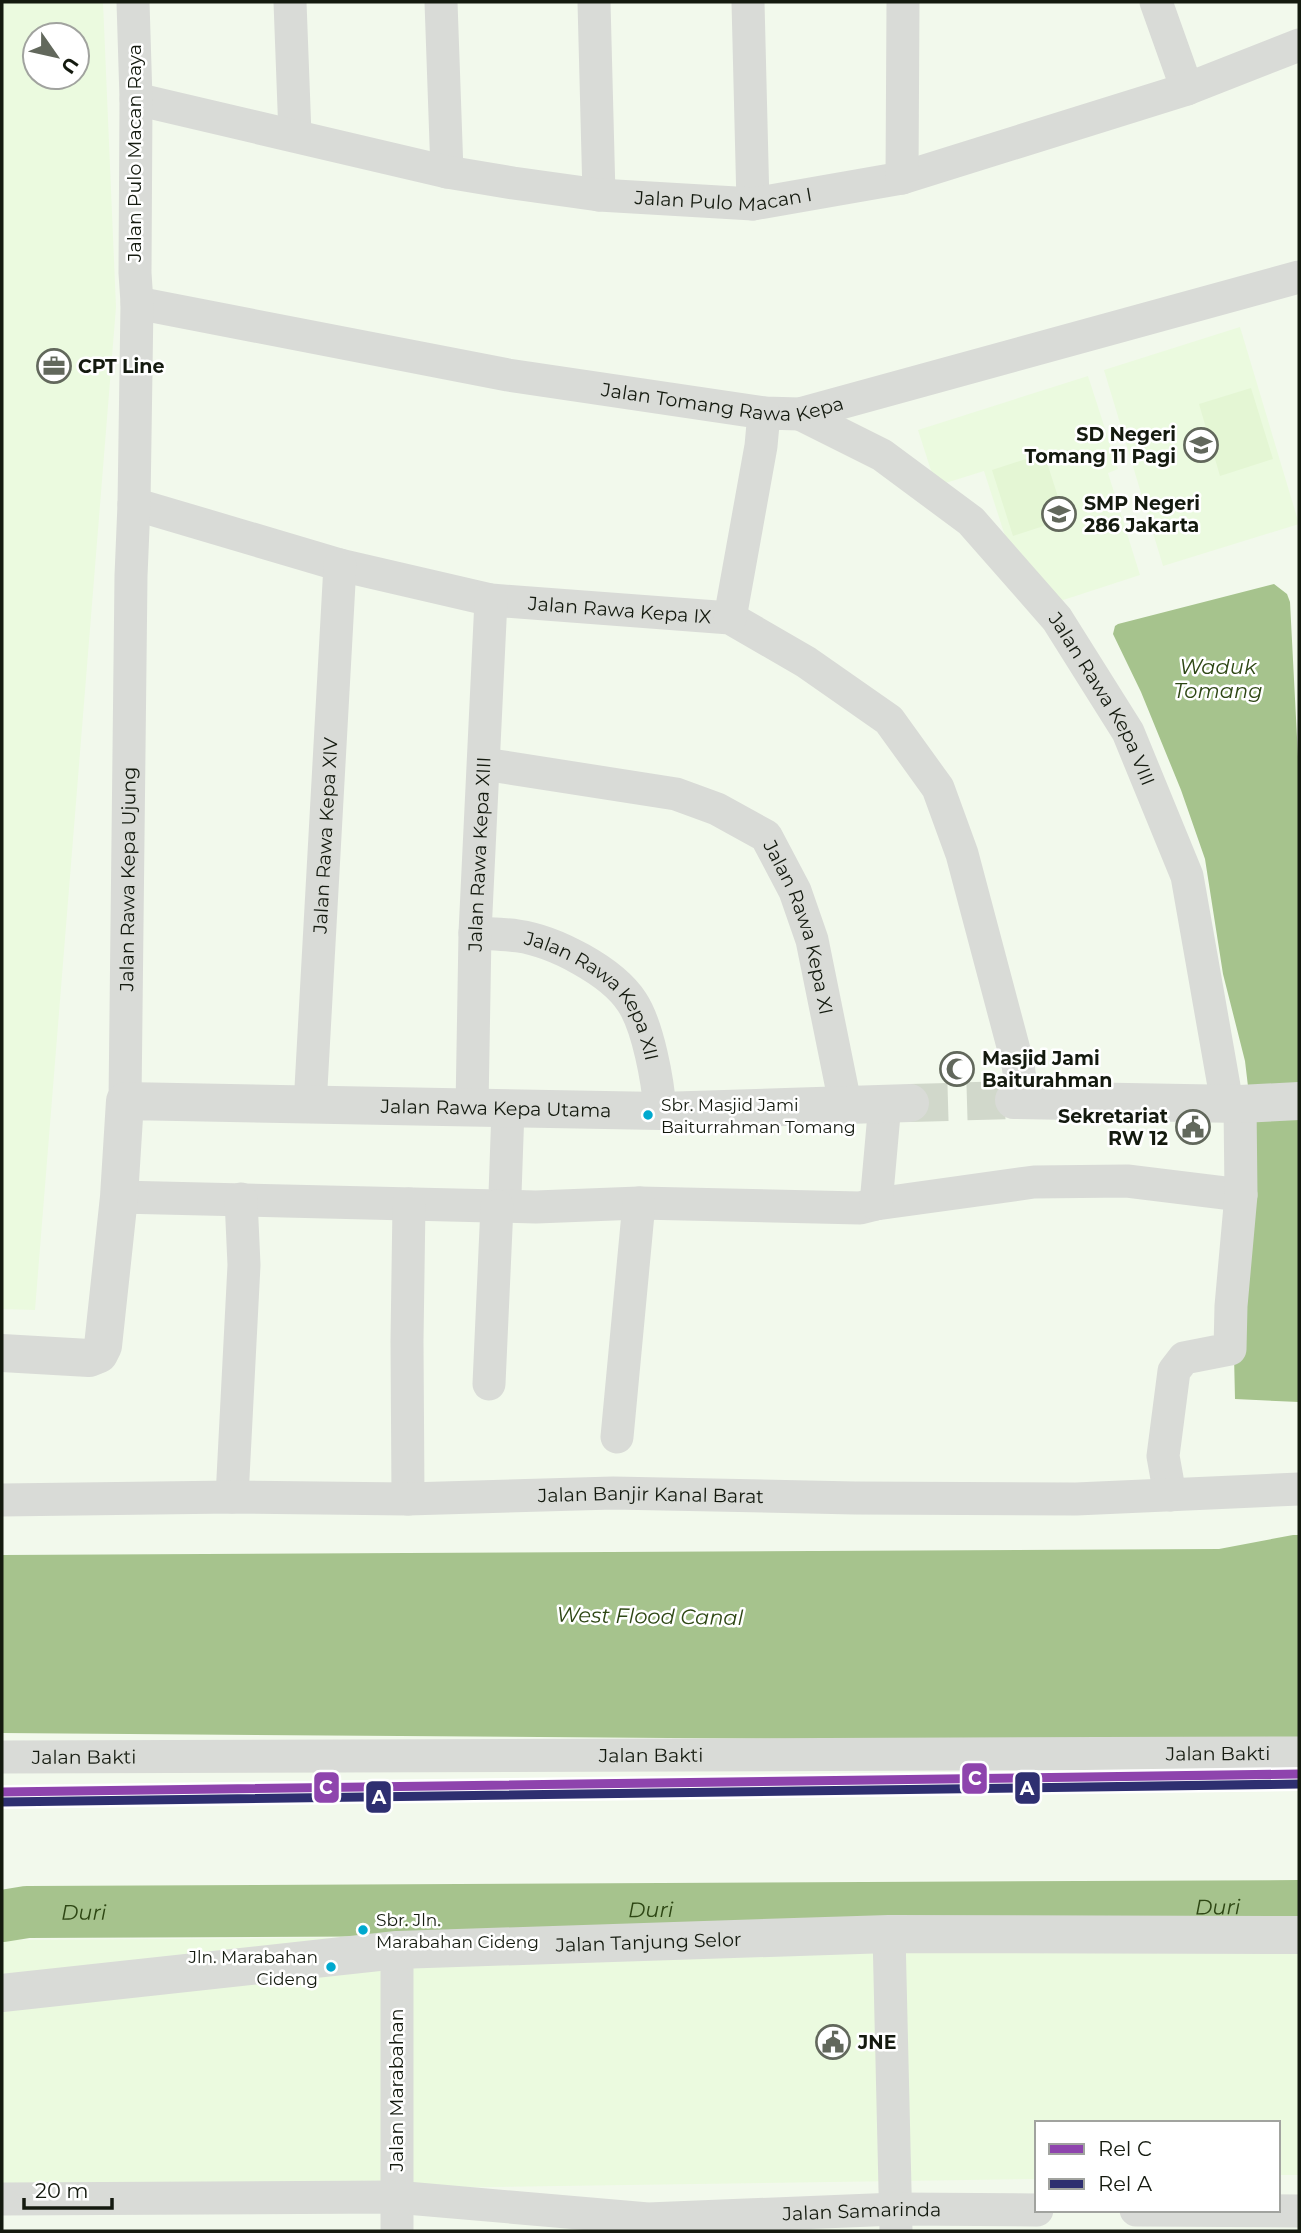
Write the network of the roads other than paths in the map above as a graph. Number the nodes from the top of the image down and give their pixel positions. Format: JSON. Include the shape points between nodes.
{"nodes":[{"id":1,"x":133,"y":2,"type":"edge"},
{"id":2,"x":290,"y":2,"type":"edge"},
{"id":3,"x":441,"y":2,"type":"edge"},
{"id":4,"x":594,"y":2,"type":"edge"},
{"id":5,"x":748,"y":2,"type":"edge"},
{"id":6,"x":1156,"y":2,"type":"edge"},
{"id":7,"x":910,"y":4,"type":"edge"},
{"id":8,"x":1299,"y":46,"type":"edge"},
{"id":9,"x":1187,"y":89,"type":"junction"},
{"id":10,"x":136,"y":99,"type":"junction"},
{"id":11,"x":295,"y":135,"type":"junction"},
{"id":12,"x":447,"y":172,"type":"junction"},
{"id":13,"x":902,"y":178,"type":"junction"},
{"id":14,"x":599,"y":195,"type":"junction"},
{"id":15,"x":753,"y":204,"type":"junction"},
{"id":16,"x":1299,"y":277,"type":"edge"},
{"id":17,"x":137,"y":303,"type":"junction"},
{"id":18,"x":764,"y":413,"type":"junction"},
{"id":19,"x":800,"y":414,"type":"junction"},
{"id":20,"x":134,"y":504,"type":"junction"},
{"id":21,"x":340,"y":565,"type":"junction"},
{"id":22,"x":491,"y":600,"type":"junction"},
{"id":23,"x":730,"y":618,"type":"junction"},
{"id":24,"x":484,"y":764,"type":"junction"},
{"id":25,"x":475,"y":933,"type":"junction"},
{"id":26,"x":1018,"y":1100,"type":"joint"},
{"id":27,"x":125,"y":1101,"type":"junction"},
{"id":28,"x":1299,"y":1101,"type":"edge"},
{"id":29,"x":845,"y":1103,"type":"junction"},
{"id":30,"x":897,"y":1103,"type":"joint"},
{"id":31,"x":1237,"y":1104,"type":"junction"},
{"id":32,"x":310,"y":1106,"type":"junction"},
{"id":33,"x":490,"y":1109,"type":"junction"},
{"id":34,"x":660,"y":1111,"type":"junction"},
{"id":35,"x":1241,"y":1195,"type":"junction"},
{"id":36,"x":119,"y":1197,"type":"junction"},
{"id":37,"x":241,"y":1199,"type":"junction"},
{"id":38,"x":501,"y":1200,"type":"junction"},
{"id":39,"x":639,"y":1203,"type":"junction"},
{"id":40,"x":409,"y":1204,"type":"junction"},
{"id":41,"x":876,"y":1204,"type":"junction"},
{"id":42,"x":2,"y":1353,"type":"edge"},
{"id":43,"x":489,"y":1384,"type":"dead end"},
{"id":44,"x":617,"y":1437,"type":"dead end"},
{"id":45,"x":1299,"y":1489,"type":"edge"},
{"id":46,"x":1170,"y":1495,"type":"junction"},
{"id":47,"x":232,"y":1497,"type":"junction"},
{"id":48,"x":408,"y":1499,"type":"junction"},
{"id":49,"x":2,"y":1500,"type":"edge"},
{"id":50,"x":1299,"y":1753,"type":"edge"},
{"id":51,"x":2,"y":1757,"type":"edge"},
{"id":52,"x":889,"y":1934,"type":"junction"},
{"id":53,"x":1299,"y":1935,"type":"edge"},
{"id":54,"x":397,"y":1950,"type":"junction"},
{"id":55,"x":2,"y":1993,"type":"edge"},
{"id":56,"x":396,"y":2197,"type":"junction"},
{"id":57,"x":2,"y":2199,"type":"edge"},
{"id":58,"x":1035,"y":2210,"type":"edge"},
{"id":59,"x":1280,"y":2211,"type":"edge"},
{"id":60,"x":1299,"y":2211,"type":"edge"},
{"id":61,"x":896,"y":2220,"type":"edge"},
{"id":62,"x":649,"y":2225,"type":"edge"},
{"id":63,"x":397,"y":2231,"type":"edge"}],
"edges":[{"from":1,"to":10,"type":"street","name":"Jalan Pulo Macan Raya"},
{"from":2,"to":11,"type":"street"},
{"from":3,"to":12,"type":"street"},
{"from":4,"to":14,"type":"street"},
{"from":5,"to":15,"type":"street"},
{"from":6,"to":9,"type":"street"},
{"from":7,"to":13,"type":"street"},
{"from":8,"to":9,"type":"street","name":"Jalan Pulo Macan I"},
{"from":9,"to":13,"type":"street","name":"Jalan Pulo Macan I"},
{"from":10,"to":11,"type":"street","name":"Jalan Pulo Macan I"},
{"from":10,"to":17,"type":"street","name":"Jalan Pulo Macan Raya"},
{"from":11,"to":12,"type":"street","name":"Jalan Pulo Macan I"},
{"from":12,"to":14,"type":"street","name":"Jalan Pulo Macan I"},
{"from":13,"to":15,"type":"street","name":"Jalan Pulo Macan I"},
{"from":14,"to":15,"type":"street","name":"Jalan Pulo Macan I"},
{"from":16,"to":19,"type":"street","name":"Jalan Tomang Rawa Kepa"},
{"from":17,"to":18,"type":"street","name":"Jalan Tomang Rawa Kepa","via":[[508,375]]},
{"from":17,"to":20,"type":"street","name":"Jalan Rawa Kepa Ujung"},
{"from":18,"to":19,"type":"street","name":"Jalan Tomang Rawa Kepa"},
{"from":18,"to":23,"type":"street"},
{"from":19,"to":31,"type":"street","name":"Jalan Rawa Kepa VIII","via":[[882,455],[971,521],[1057,620],[1128,732],[1187,876]]},
{"from":20,"to":21,"type":"street","name":"Jalan Rawa Kepa IX"},
{"from":20,"to":27,"type":"street","name":"Jalan Rawa Kepa Ujung"},
{"from":21,"to":22,"type":"street","name":"Jalan Rawa Kepa IX"},
{"from":21,"to":32,"type":"street","name":"Jalan Rawa Kepa XIV"},
{"from":22,"to":23,"type":"street","name":"Jalan Rawa Kepa IX"},
{"from":22,"to":24,"type":"street","name":"Jalan Rawa Kepa XIII"},
{"from":23,"to":26,"type":"street","name":"Jalan Rawa Kepa IX","via":[[806,662],[889,720],[938,788],[962,854],[1018,1065]]},
{"from":24,"to":25,"type":"street","name":"Jalan Rawa Kepa XIII"},
{"from":24,"to":29,"type":"street","name":"Jalan Rawa Kepa XI","via":[[676,794],[717,809],[766,836],[795,891],[812,940]]},
{"from":25,"to":33,"type":"street","name":"Jalan Rawa Kepa XIII"},
{"from":25,"to":34,"type":"street","name":"Jalan Rawa Kepa XII","via":[[521,936],[574,954],[625,992],[647,1042]]},
{"from":26,"to":31,"type":"street"},
{"from":27,"to":32,"type":"street","name":"Jalan Rawa Kepa Utama"},
{"from":27,"to":36,"type":"street","name":"Jalan Rawa Kepa Ujung"},
{"from":28,"to":31,"type":"street"},
{"from":29,"to":30,"type":"street","name":"Jalan Rawa Kepa Utama"},
{"from":29,"to":34,"type":"street","name":"Jalan Rawa Kepa Utama"},
{"from":30,"to":41,"type":"street"},
{"from":31,"to":35,"type":"street","name":"Jalan Rawa Kepa VIII"},
{"from":32,"to":33,"type":"street","name":"Jalan Rawa Kepa Utama"},
{"from":33,"to":34,"type":"street","name":"Jalan Rawa Kepa Utama"},
{"from":33,"to":38,"type":"street","name":"Jalan Rawa Kepa XIII"},
{"from":35,"to":41,"type":"street","via":[[1127,1181],[1034,1182]]},
{"from":35,"to":46,"type":"street","name":"Jalan Rawa Kepa VIII","via":[[1230,1349],[1184,1358],[1174,1371],[1163,1456]]},
{"from":36,"to":37,"type":"street"},
{"from":36,"to":42,"type":"street","name":"Jalan Rawa Kepa Ujung","via":[[106,1327],[99,1354],[89,1358]]},
{"from":37,"to":40,"type":"street"},
{"from":37,"to":47,"type":"street","via":[[244,1265]]},
{"from":38,"to":39,"type":"street"},
{"from":38,"to":40,"type":"street"},
{"from":38,"to":43,"type":"street","name":"Jalan Rawa Kepa XIII"},
{"from":39,"to":41,"type":"street","via":[[860,1208]]},
{"from":39,"to":44,"type":"street"},
{"from":40,"to":48,"type":"street"},
{"from":45,"to":46,"type":"street","name":"Jalan Banjir Kanal Barat"},
{"from":46,"to":48,"type":"street","name":"Jalan Banjir Kanal Barat","via":[[1019,1500],[613,1493]]},
{"from":47,"to":48,"type":"street","name":"Jalan Banjir Kanal Barat"},
{"from":47,"to":49,"type":"street","name":"Jalan Banjir Kanal Barat"},
{"from":50,"to":51,"type":"street","name":"Jalan Bakti"},
{"from":52,"to":53,"type":"street","name":"Jalan Tanjung Selor"},
{"from":52,"to":54,"type":"street","name":"Jalan Tanjung Selor"},
{"from":52,"to":61,"type":"street"},
{"from":54,"to":55,"type":"street","name":"Jalan Tanjung Selor"},
{"from":54,"to":56,"type":"street","name":"Jalan Marabahan"},
{"from":56,"to":57,"type":"street","name":"Jalan Samarinda"},
{"from":56,"to":62,"type":"street","name":"Jalan Samarinda"},
{"from":56,"to":63,"type":"street","name":"Jalan Marabahan"},
{"from":58,"to":61,"type":"street","name":"Jalan Samarinda"},
{"from":59,"to":60,"type":"street"},
{"from":61,"to":62,"type":"street","name":"Jalan Samarinda"}]}
